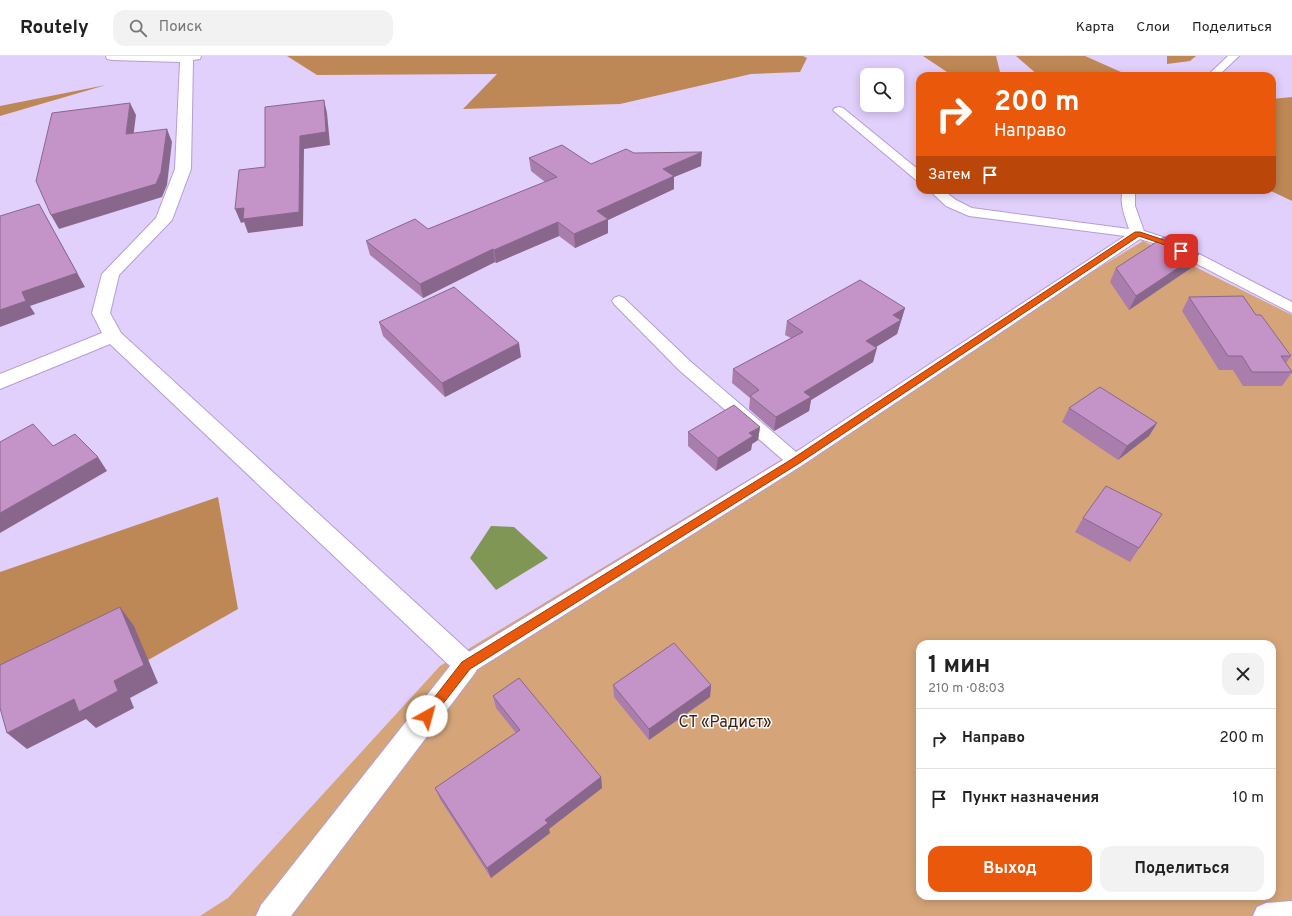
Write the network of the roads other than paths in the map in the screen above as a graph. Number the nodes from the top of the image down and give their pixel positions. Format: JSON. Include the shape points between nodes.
{"nodes":[{"id":1,"x":112,"y":56,"type":"edge"},
{"id":2,"x":1234,"y":56,"type":"edge"},
{"id":3,"x":191,"y":57,"type":"edge"},
{"id":4,"x":1216,"y":72,"type":"edge"},
{"id":5,"x":839,"y":110,"type":"dead end"},
{"id":6,"x":916,"y":175,"type":"edge"},
{"id":7,"x":940,"y":194,"type":"edge"},
{"id":8,"x":1128,"y":194,"type":"edge"},
{"id":9,"x":1138,"y":234,"type":"junction"},
{"id":10,"x":619,"y":301,"type":"dead end"},
{"id":11,"x":1292,"y":308,"type":"edge"},
{"id":12,"x":113,"y":336,"type":"junction"},
{"id":13,"x":0,"y":382,"type":"edge"},
{"id":14,"x":795,"y":461,"type":"junction"},
{"id":15,"x":466,"y":666,"type":"junction"},
{"id":16,"x":1292,"y":914,"type":"edge"},
{"id":17,"x":272,"y":916,"type":"edge"},
{"id":18,"x":1266,"y":916,"type":"edge"}],
"edges":[{"from":1,"to":3,"type":"street"},
{"from":2,"to":4,"type":"lane"},
{"from":3,"to":12,"type":"street","via":[[183,169],[164,220],[111,274],[101,313]]},
{"from":5,"to":6,"type":"lane"},
{"from":7,"to":9,"type":"lane","via":[[969,212]]},
{"from":8,"to":9,"type":"lane","via":[[1130,212]]},
{"from":9,"to":11,"type":"lane","via":[[1167,244]]},
{"from":9,"to":14,"type":"lane"},
{"from":10,"to":14,"type":"lane","via":[[684,366]]},
{"from":12,"to":13,"type":"street"},
{"from":12,"to":15,"type":"street"},
{"from":14,"to":15,"type":"lane"},
{"from":15,"to":17,"type":"street"},
{"from":16,"to":18,"type":"lane"}]}
